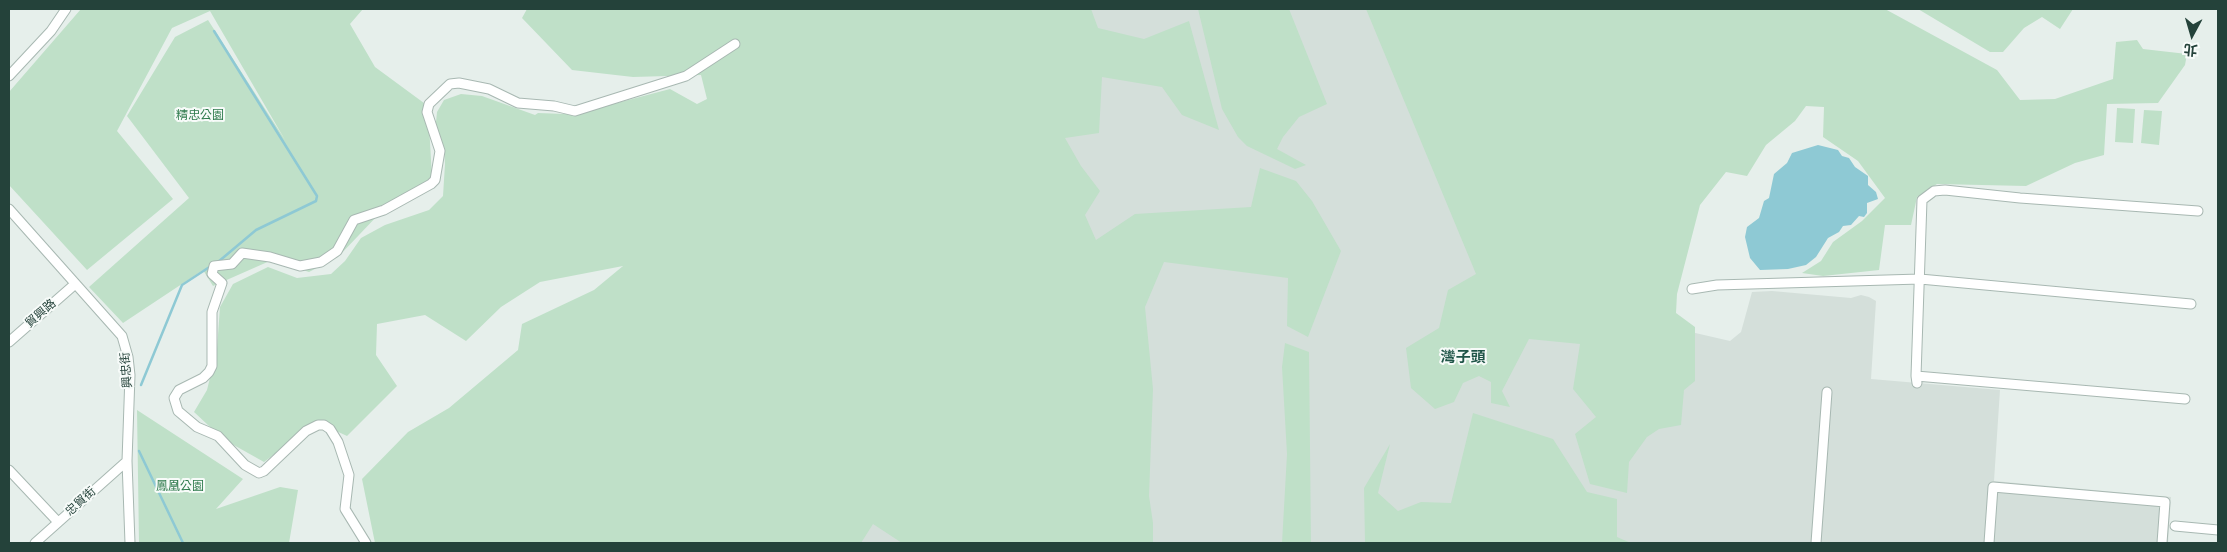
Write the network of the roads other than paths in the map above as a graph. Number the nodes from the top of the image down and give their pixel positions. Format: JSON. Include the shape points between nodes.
{"nodes":[{"id":1,"x":66,"y":9,"type":"edge"},
{"id":2,"x":735,"y":44,"type":"dead end"},
{"id":3,"x":9,"y":76,"type":"edge"},
{"id":4,"x":9,"y":209,"type":"edge"},
{"id":5,"x":2198,"y":211,"type":"dead end"},
{"id":6,"x":1920,"y":279,"type":"junction"},
{"id":7,"x":74,"y":286,"type":"junction"},
{"id":8,"x":1692,"y":289,"type":"dead end"},
{"id":9,"x":2191,"y":304,"type":"dead end"},
{"id":10,"x":9,"y":342,"type":"edge"},
{"id":11,"x":1827,"y":392,"type":"dead end"},
{"id":12,"x":2184,"y":399,"type":"dead end"},
{"id":13,"x":127,"y":461,"type":"junction"},
{"id":14,"x":9,"y":470,"type":"edge"},
{"id":15,"x":58,"y":522,"type":"junction"},
{"id":16,"x":2175,"y":526,"type":"dead end"},
{"id":17,"x":2218,"y":530,"type":"edge"},
{"id":18,"x":35,"y":543,"type":"edge"},
{"id":19,"x":130,"y":543,"type":"edge"},
{"id":20,"x":366,"y":543,"type":"edge"},
{"id":21,"x":1816,"y":543,"type":"edge"},
{"id":22,"x":1989,"y":543,"type":"edge"},
{"id":23,"x":2162,"y":543,"type":"edge"}],
"edges":[{"from":1,"to":3,"type":"street","via":[[51,31]]},
{"from":2,"to":20,"type":"street","via":[[686,76],[574,111],[518,103],[489,89],[450,84],[429,104],[427,112],[440,151],[435,180],[431,184],[384,210],[354,220],[337,251],[321,262],[300,266],[242,253],[232,264],[214,266],[212,274],[222,283],[212,312],[212,366],[203,378],[178,390],[174,398],[178,411],[197,427],[218,436],[245,465],[258,472],[264,471],[306,431],[324,424],[338,442],[349,475],[345,509]]},
{"from":4,"to":7,"type":"street","name":"興忠街"},
{"from":5,"to":6,"type":"street","via":[[1934,191],[1922,200]]},
{"from":6,"to":8,"type":"street","via":[[1717,285]]},
{"from":6,"to":9,"type":"street"},
{"from":6,"to":12,"type":"street","via":[[1916,380]]},
{"from":7,"to":10,"type":"street","name":"貿興路"},
{"from":7,"to":13,"type":"street","name":"興忠街","via":[[122,336],[128,357]]},
{"from":11,"to":21,"type":"street"},
{"from":13,"to":15,"type":"street","name":"忠貿街"},
{"from":13,"to":19,"type":"street","name":"興忠街"},
{"from":14,"to":15,"type":"street"},
{"from":15,"to":18,"type":"street","name":"忠貿街"},
{"from":16,"to":17,"type":"street"},
{"from":22,"to":23,"type":"street","via":[[1993,487],[2165,502]]}]}
